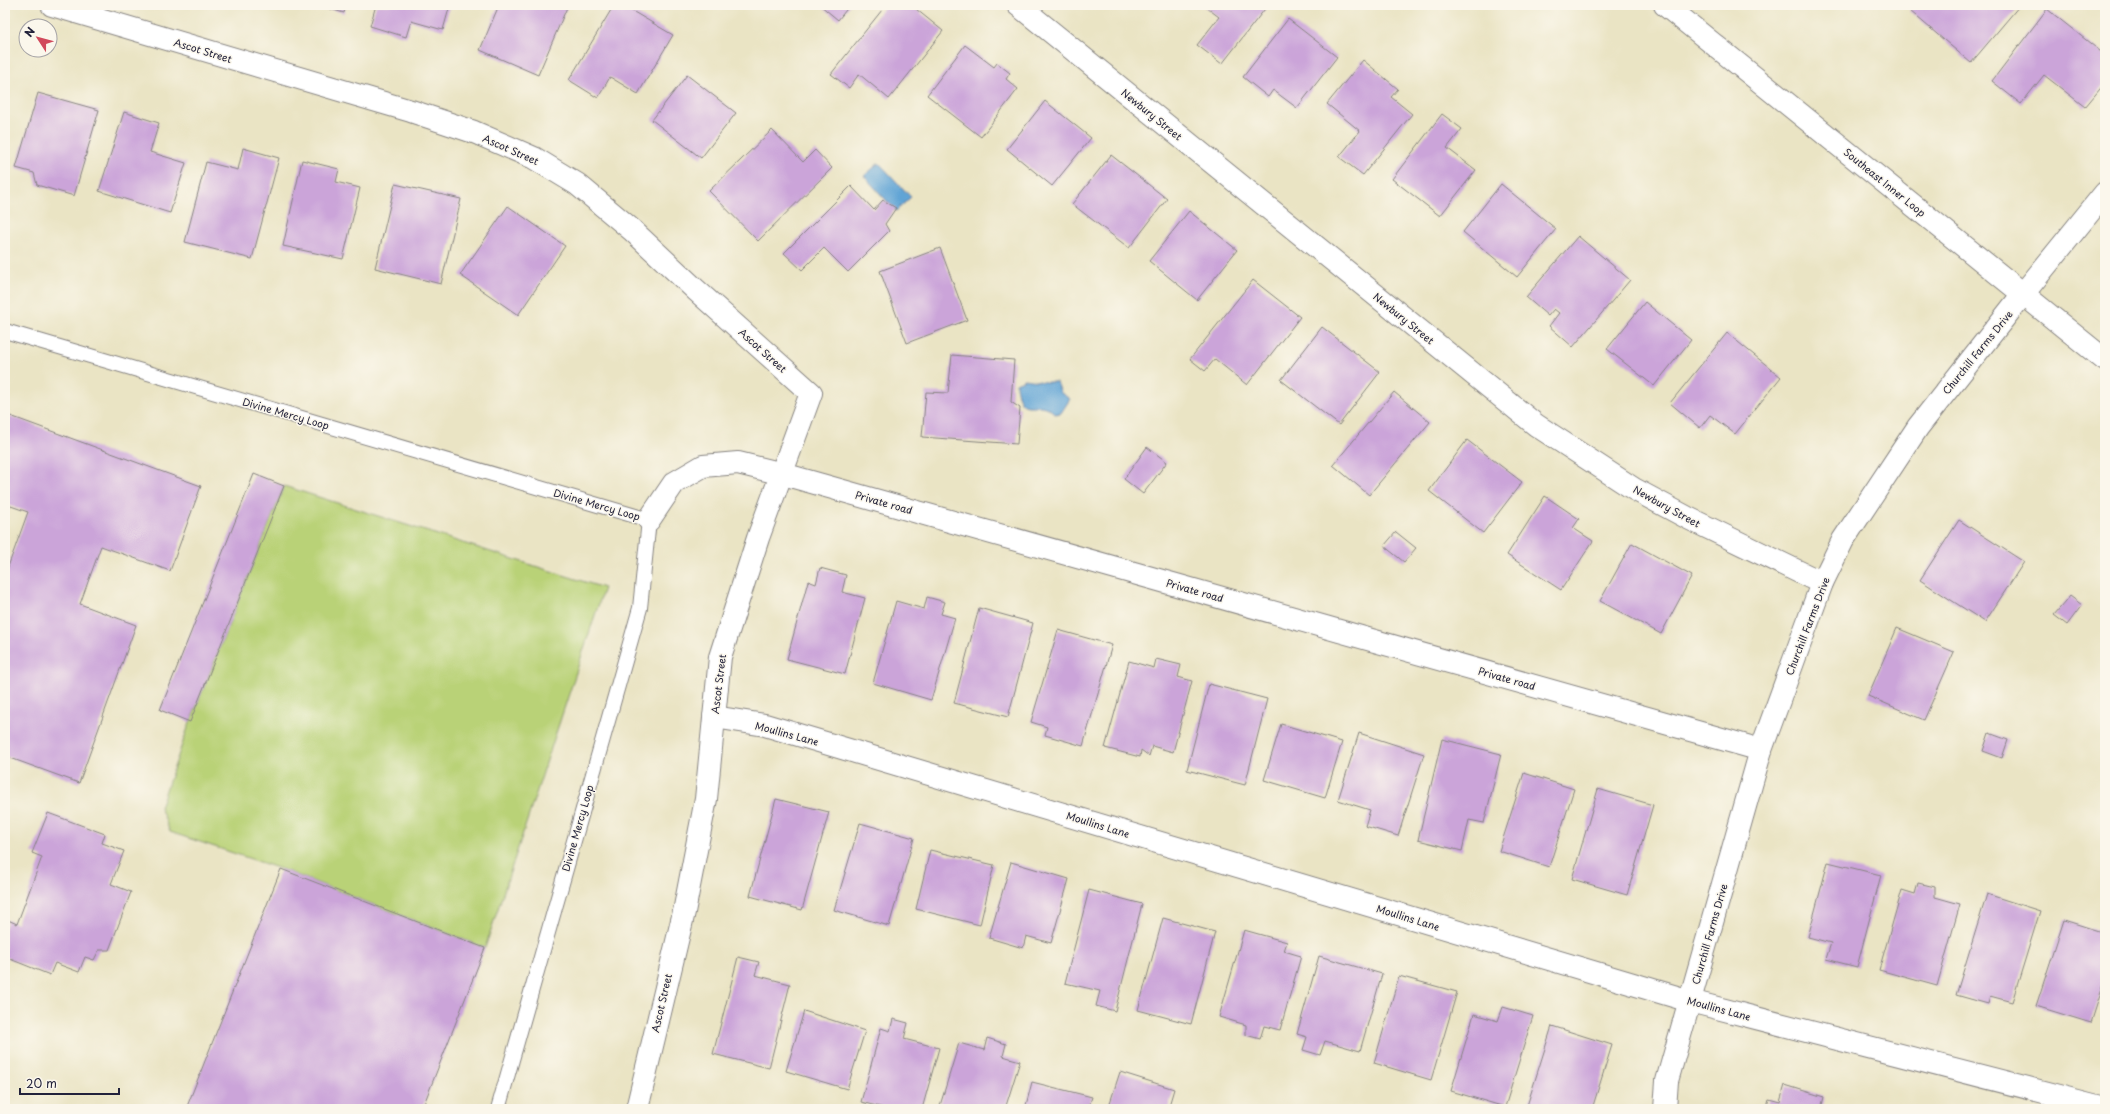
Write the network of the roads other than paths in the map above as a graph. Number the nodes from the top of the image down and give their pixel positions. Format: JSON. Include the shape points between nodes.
{"nodes":[{"id":1,"x":52,"y":5,"type":"edge"},
{"id":2,"x":1018,"y":5,"type":"edge"},
{"id":3,"x":1665,"y":5,"type":"edge"},
{"id":4,"x":2105,"y":193,"type":"edge"},
{"id":5,"x":2024,"y":294,"type":"junction"},
{"id":6,"x":5,"y":331,"type":"edge"},
{"id":7,"x":2105,"y":360,"type":"edge"},
{"id":8,"x":783,"y":474,"type":"junction"},
{"id":9,"x":649,"y":520,"type":"junction"},
{"id":10,"x":1822,"y":583,"type":"junction"},
{"id":11,"x":714,"y":717,"type":"junction"},
{"id":12,"x":1761,"y":750,"type":"junction"},
{"id":13,"x":1690,"y":1001,"type":"junction"},
{"id":14,"x":2105,"y":1108,"type":"edge"},
{"id":15,"x":498,"y":1109,"type":"edge"},
{"id":16,"x":637,"y":1109,"type":"edge"},
{"id":17,"x":1665,"y":1109,"type":"edge"}],
"edges":[{"from":1,"to":8,"type":"street","name":"Ascot Street","via":[[474,132],[534,158],[577,184],[632,230],[812,392]]},
{"from":2,"to":10,"type":"street","name":"Newbury Street","via":[[1536,425],[1634,489],[1695,522]]},
{"from":3,"to":5,"type":"street","name":"Southeast Inner Loop"},
{"from":4,"to":5,"type":"street","name":"Churchill Farms Drive"},
{"from":5,"to":7,"type":"street","name":"Southeast Inner Loop"},
{"from":5,"to":10,"type":"street","name":"Churchill Farms Drive","via":[[1918,427],[1843,540]]},
{"from":6,"to":9,"type":"lane","name":"Divine Mercy Loop"},
{"from":8,"to":9,"type":"street","name":"Private road","via":[[738,463],[703,466],[674,483]]},
{"from":8,"to":11,"type":"street","name":"Ascot Street","via":[[758,538],[720,657]]},
{"from":8,"to":12,"type":"street","name":"Private road"},
{"from":9,"to":15,"type":"lane","name":"Divine Mercy Loop","via":[[640,608]]},
{"from":10,"to":12,"type":"street","name":"Churchill Farms Drive"},
{"from":11,"to":13,"type":"street","name":"Moullins Lane","via":[[765,725]]},
{"from":11,"to":16,"type":"street","name":"Ascot Street","via":[[706,799],[684,912]]},
{"from":12,"to":13,"type":"street","name":"Churchill Farms Drive"},
{"from":13,"to":14,"type":"street","name":"Moullins Lane"},
{"from":13,"to":17,"type":"street","name":"Churchill Farms Drive","via":[[1667,1081]]}]}
